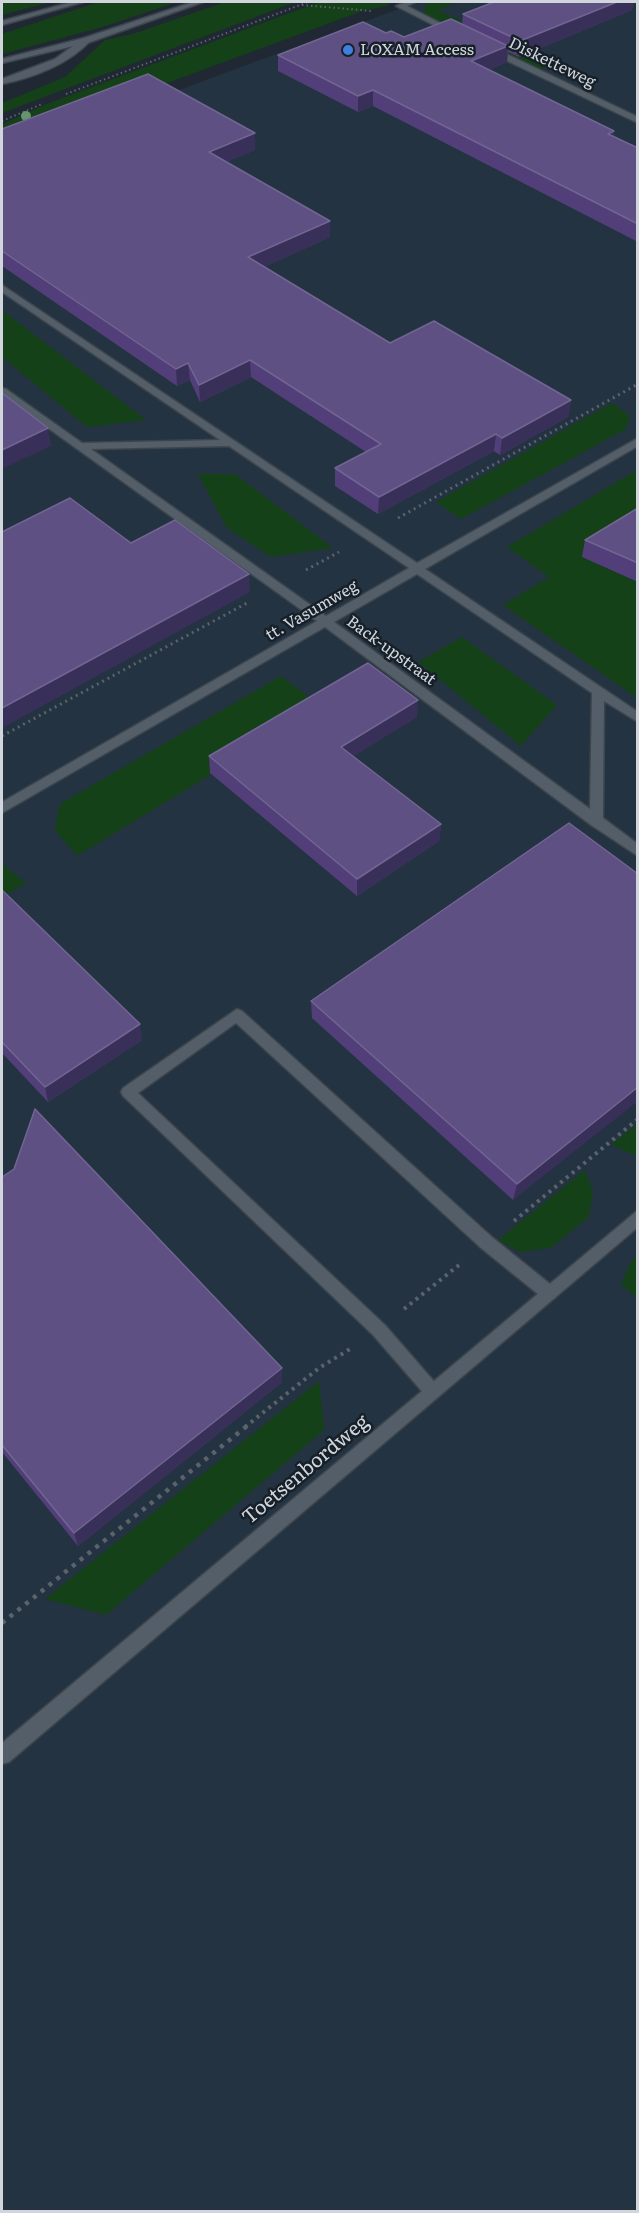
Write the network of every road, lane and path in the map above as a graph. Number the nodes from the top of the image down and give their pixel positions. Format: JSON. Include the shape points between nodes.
{"nodes":[{"id":1,"x":79,"y":2,"type":"edge"},
{"id":2,"x":199,"y":2,"type":"edge"},
{"id":3,"x":308,"y":2,"type":"edge"},
{"id":4,"x":412,"y":2,"type":"edge"},
{"id":5,"x":298,"y":5,"type":"junction"},
{"id":6,"x":400,"y":6,"type":"junction"},
{"id":7,"x":2,"y":23,"type":"edge"},
{"id":8,"x":465,"y":37,"type":"edge"},
{"id":9,"x":87,"y":40,"type":"junction"},
{"id":10,"x":476,"y":43,"type":"edge"},
{"id":11,"x":2,"y":61,"type":"edge"},
{"id":12,"x":2,"y":82,"type":"edge"},
{"id":13,"x":63,"y":95,"type":"dead end"},
{"id":14,"x":43,"y":104,"type":"dead end"},
{"id":15,"x":2,"y":121,"type":"edge"},
{"id":16,"x":638,"y":121,"type":"edge"},
{"id":17,"x":2,"y":288,"type":"edge"},
{"id":18,"x":638,"y":384,"type":"edge"},
{"id":19,"x":2,"y":391,"type":"edge"},
{"id":20,"x":638,"y":441,"type":"edge"},
{"id":21,"x":231,"y":443,"type":"junction"},
{"id":22,"x":77,"y":446,"type":"junction"},
{"id":23,"x":367,"y":536,"type":"junction"},
{"id":24,"x":415,"y":569,"type":"junction"},
{"id":25,"x":276,"y":586,"type":"junction"},
{"id":26,"x":325,"y":623,"type":"junction"},
{"id":27,"x":598,"y":692,"type":"junction"},
{"id":28,"x":638,"y":718,"type":"edge"},
{"id":29,"x":2,"y":736,"type":"edge"},
{"id":30,"x":2,"y":808,"type":"edge"},
{"id":31,"x":596,"y":822,"type":"junction"},
{"id":32,"x":638,"y":851,"type":"edge"},
{"id":33,"x":638,"y":1119,"type":"edge"},
{"id":34,"x":638,"y":1217,"type":"edge"},
{"id":35,"x":488,"y":1243,"type":"junction"},
{"id":36,"x":549,"y":1293,"type":"junction"},
{"id":37,"x":379,"y":1330,"type":"junction"},
{"id":38,"x":432,"y":1391,"type":"junction"},
{"id":39,"x":2,"y":1623,"type":"edge"},
{"id":40,"x":2,"y":1755,"type":"edge"}],
"edges":[{"from":1,"to":7,"type":"street"},
{"from":2,"to":9,"type":"street"},
{"from":3,"to":5,"type":"path"},
{"from":4,"to":6,"type":"street"},
{"from":5,"to":6,"type":"path","via":[[367,11]]},
{"from":5,"to":13,"type":"path"},
{"from":6,"to":8,"type":"street"},
{"from":9,"to":11,"type":"street"},
{"from":9,"to":12,"type":"street","via":[[61,60]]},
{"from":10,"to":16,"type":"street","name":"Disketteweg"},
{"from":14,"to":15,"type":"path"},
{"from":17,"to":21,"type":"street"},
{"from":18,"to":23,"type":"path"},
{"from":19,"to":22,"type":"street","name":"Back-upstraat"},
{"from":20,"to":24,"type":"street","name":"tt. Vasumweg"},
{"from":21,"to":22,"type":"street"},
{"from":21,"to":23,"type":"street"},
{"from":22,"to":25,"type":"street","name":"Back-upstraat"},
{"from":23,"to":24,"type":"street"},
{"from":23,"to":25,"type":"path"},
{"from":24,"to":26,"type":"street","name":"tt. Vasumweg"},
{"from":24,"to":27,"type":"street"},
{"from":25,"to":26,"type":"street","name":"Back-upstraat"},
{"from":25,"to":29,"type":"path"},
{"from":26,"to":30,"type":"street","name":"tt. Vasumweg"},
{"from":26,"to":31,"type":"street","name":"Back-upstraat"},
{"from":27,"to":28,"type":"street"},
{"from":27,"to":31,"type":"street"},
{"from":31,"to":32,"type":"street","name":"Back-upstraat"},
{"from":33,"to":35,"type":"path"},
{"from":34,"to":36,"type":"street","name":"Toetsenbordweg"},
{"from":35,"to":36,"type":"street"},
{"from":35,"to":37,"type":"path"},
{"from":35,"to":37,"type":"street","via":[[237,1015],[128,1092]]},
{"from":36,"to":38,"type":"street","name":"Toetsenbordweg"},
{"from":37,"to":38,"type":"street"},
{"from":37,"to":39,"type":"path","via":[[318,1368]]},
{"from":38,"to":40,"type":"street","name":"Toetsenbordweg"}]}
